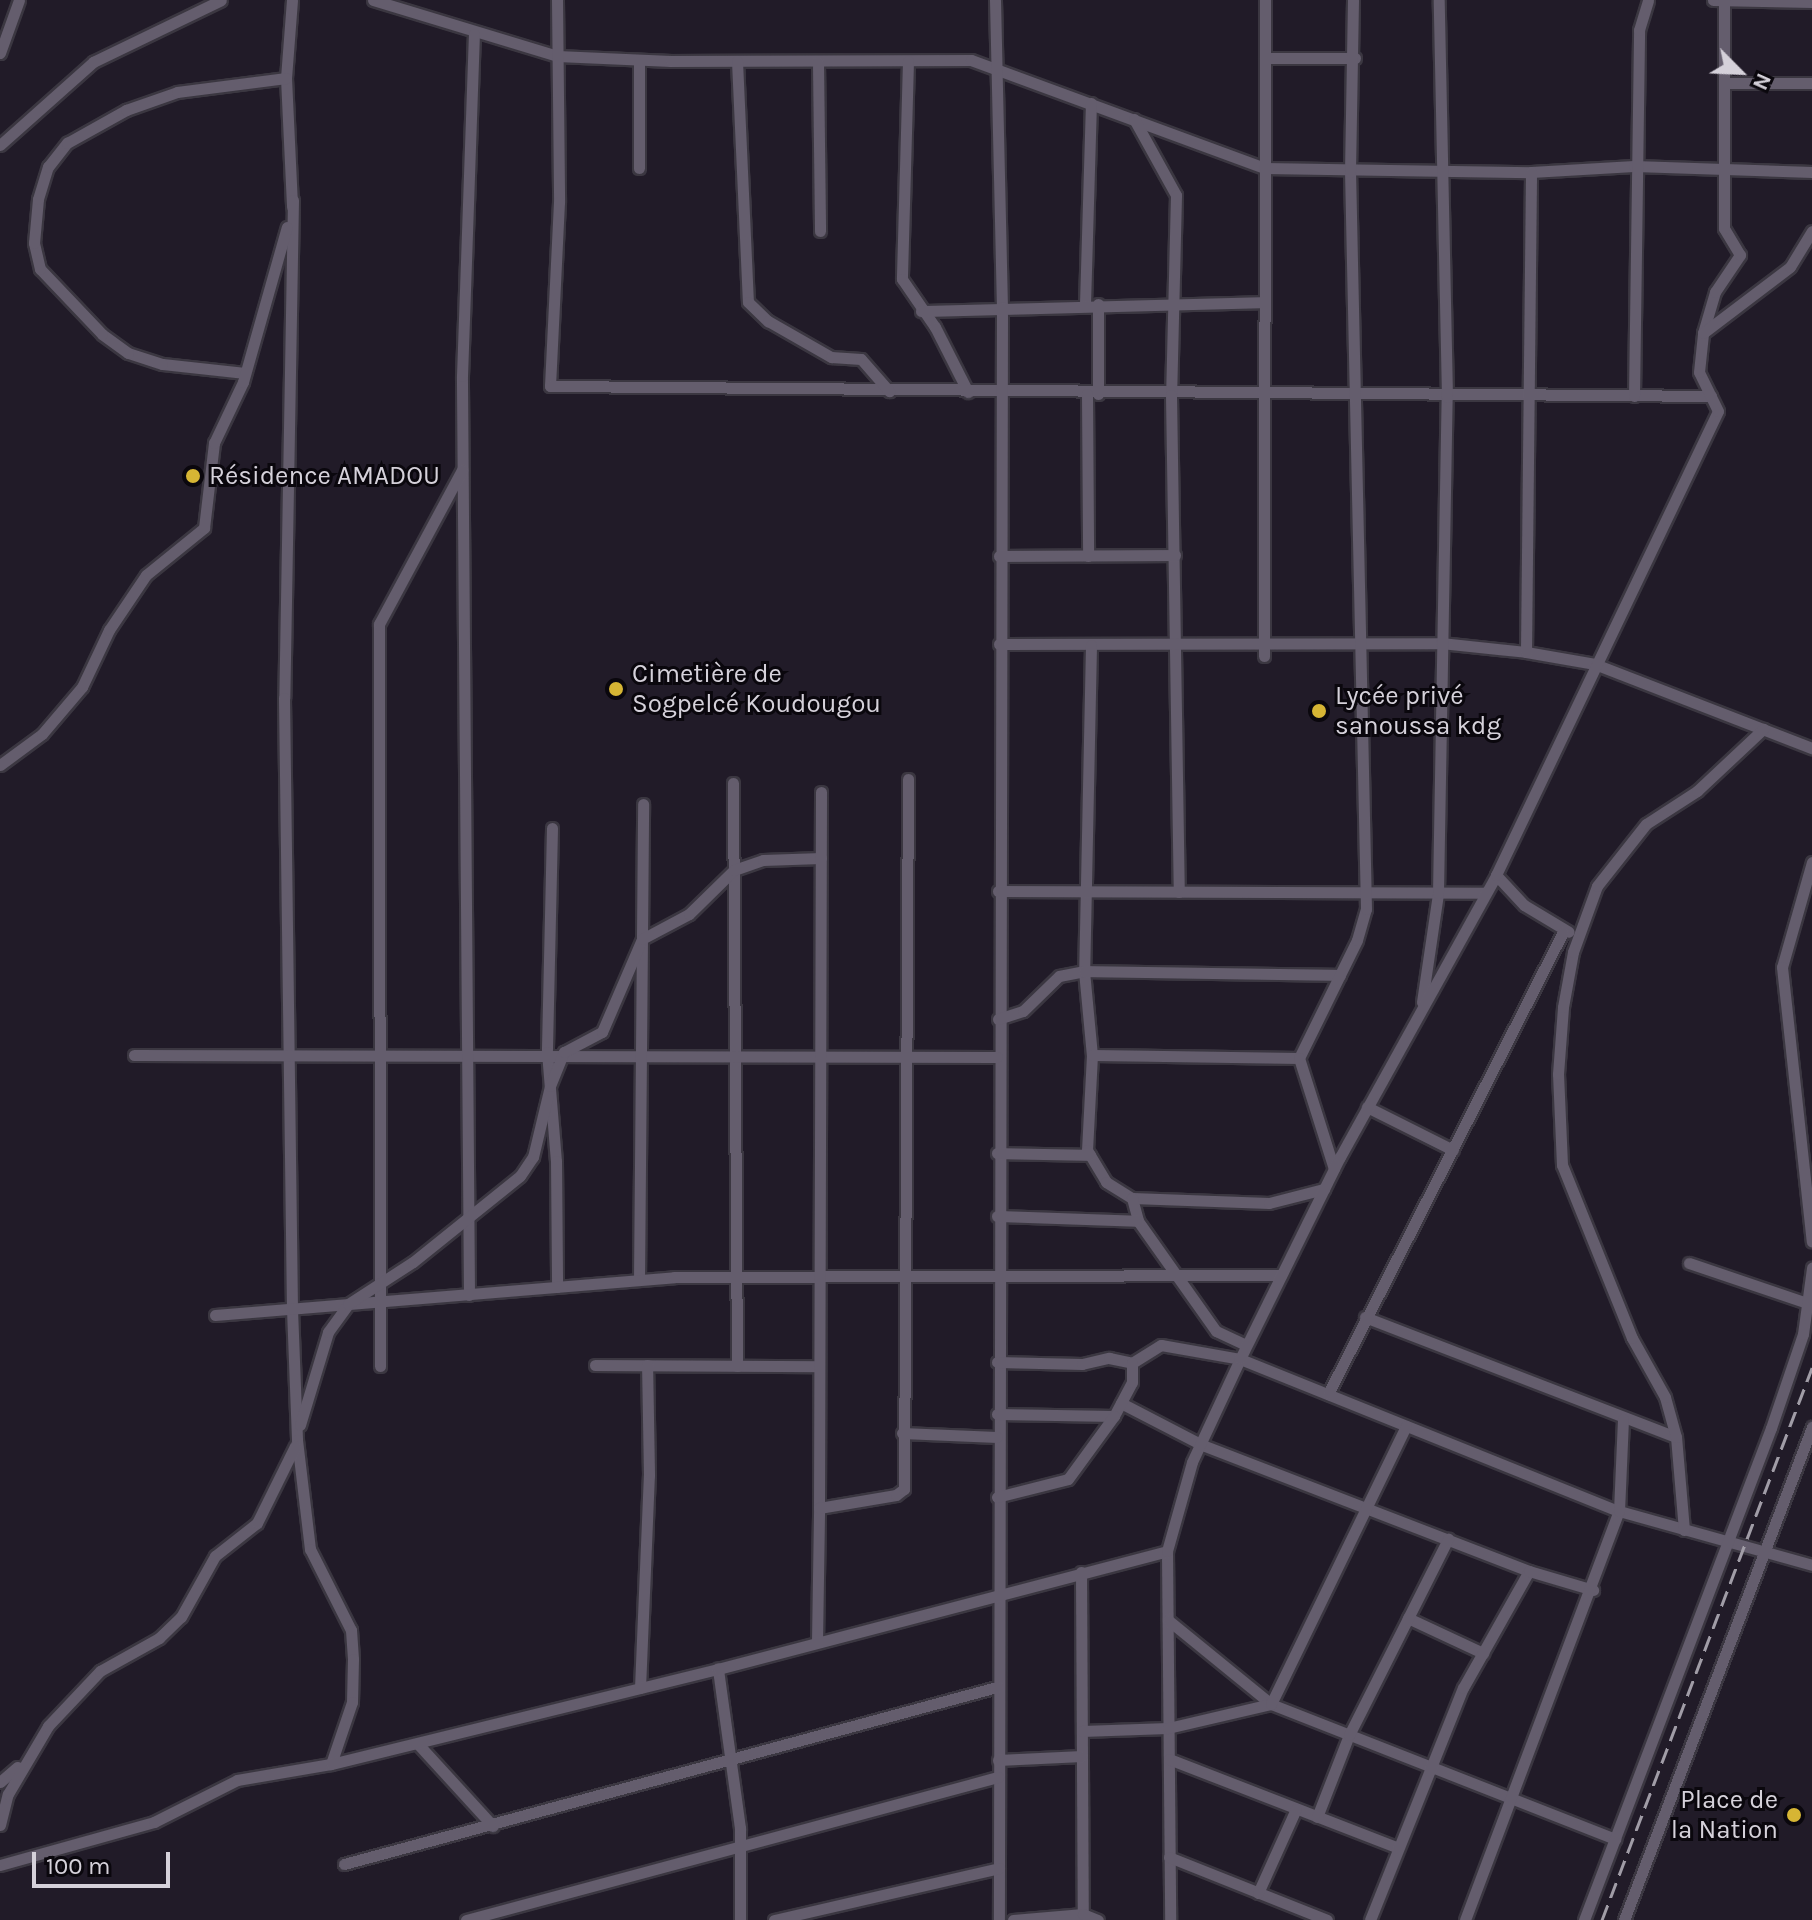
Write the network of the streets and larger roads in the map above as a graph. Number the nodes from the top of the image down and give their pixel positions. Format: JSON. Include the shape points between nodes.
{"nodes":[{"id":1,"x":19,"y":0,"type":"edge"},
{"id":2,"x":221,"y":0,"type":"edge"},
{"id":3,"x":292,"y":0,"type":"edge"},
{"id":4,"x":373,"y":0,"type":"edge"},
{"id":5,"x":557,"y":0,"type":"edge"},
{"id":6,"x":995,"y":0,"type":"edge"},
{"id":7,"x":1265,"y":0,"type":"edge"},
{"id":8,"x":1353,"y":0,"type":"edge"},
{"id":9,"x":1439,"y":0,"type":"edge"},
{"id":10,"x":1648,"y":0,"type":"edge"},
{"id":11,"x":1720,"y":1,"type":"edge"},
{"id":12,"x":1812,"y":2,"type":"edge"},
{"id":13,"x":474,"y":34,"type":"junction"},
{"id":14,"x":0,"y":53,"type":"edge"},
{"id":15,"x":557,"y":56,"type":"junction"},
{"id":16,"x":1265,"y":58,"type":"junction"},
{"id":17,"x":1355,"y":58,"type":"junction"},
{"id":18,"x":639,"y":60,"type":"junction"},
{"id":19,"x":737,"y":61,"type":"junction"},
{"id":20,"x":908,"y":61,"type":"junction"},
{"id":21,"x":818,"y":62,"type":"junction"},
{"id":22,"x":995,"y":66,"type":"junction"},
{"id":23,"x":286,"y":78,"type":"junction"},
{"id":24,"x":1724,"y":83,"type":"junction"},
{"id":25,"x":1812,"y":83,"type":"edge"},
{"id":26,"x":1091,"y":103,"type":"junction"},
{"id":27,"x":1134,"y":119,"type":"junction"},
{"id":28,"x":0,"y":145,"type":"edge"},
{"id":29,"x":1634,"y":166,"type":"junction"},
{"id":30,"x":639,"y":168,"type":"dead end"},
{"id":31,"x":1264,"y":168,"type":"junction"},
{"id":32,"x":1440,"y":170,"type":"junction"},
{"id":33,"x":1350,"y":172,"type":"junction"},
{"id":34,"x":1531,"y":172,"type":"junction"},
{"id":35,"x":1812,"y":172,"type":"edge"},
{"id":36,"x":1727,"y":173,"type":"junction"},
{"id":37,"x":293,"y":200,"type":"junction"},
{"id":38,"x":820,"y":231,"type":"dead end"},
{"id":39,"x":1812,"y":231,"type":"edge"},
{"id":40,"x":1264,"y":302,"type":"junction"},
{"id":41,"x":1091,"y":304,"type":"junction"},
{"id":42,"x":1173,"y":304,"type":"junction"},
{"id":43,"x":1002,"y":307,"type":"junction"},
{"id":44,"x":921,"y":311,"type":"junction"},
{"id":45,"x":1703,"y":333,"type":"junction"},
{"id":46,"x":245,"y":373,"type":"junction"},
{"id":47,"x":889,"y":391,"type":"junction"},
{"id":48,"x":968,"y":392,"type":"junction"},
{"id":49,"x":1000,"y":392,"type":"junction"},
{"id":50,"x":1264,"y":393,"type":"junction"},
{"id":51,"x":1092,"y":394,"type":"junction"},
{"id":52,"x":1171,"y":395,"type":"junction"},
{"id":53,"x":1355,"y":396,"type":"junction"},
{"id":54,"x":1528,"y":396,"type":"junction"},
{"id":55,"x":1634,"y":396,"type":"junction"},
{"id":56,"x":1711,"y":396,"type":"junction"},
{"id":57,"x":1447,"y":397,"type":"junction"},
{"id":58,"x":463,"y":470,"type":"junction"},
{"id":59,"x":1175,"y":555,"type":"junction"},
{"id":60,"x":999,"y":556,"type":"junction"},
{"id":61,"x":1088,"y":556,"type":"junction"},
{"id":62,"x":1441,"y":643,"type":"junction"},
{"id":63,"x":999,"y":644,"type":"junction"},
{"id":64,"x":1177,"y":644,"type":"junction"},
{"id":65,"x":1091,"y":645,"type":"junction"},
{"id":66,"x":1361,"y":645,"type":"junction"},
{"id":67,"x":1264,"y":650,"type":"junction"},
{"id":68,"x":1526,"y":652,"type":"junction"},
{"id":69,"x":1595,"y":664,"type":"junction"},
{"id":70,"x":1763,"y":729,"type":"junction"},
{"id":71,"x":1812,"y":748,"type":"edge"},
{"id":72,"x":0,"y":765,"type":"edge"},
{"id":73,"x":908,"y":779,"type":"dead end"},
{"id":74,"x":733,"y":783,"type":"dead end"},
{"id":75,"x":821,"y":792,"type":"dead end"},
{"id":76,"x":643,"y":804,"type":"dead end"},
{"id":77,"x":552,"y":828,"type":"dead end"},
{"id":78,"x":821,"y":858,"type":"junction"},
{"id":79,"x":1812,"y":862,"type":"edge"},
{"id":80,"x":734,"y":870,"type":"junction"},
{"id":81,"x":1496,"y":875,"type":"junction"},
{"id":82,"x":998,"y":891,"type":"junction"},
{"id":83,"x":1087,"y":892,"type":"junction"},
{"id":84,"x":1179,"y":892,"type":"junction"},
{"id":85,"x":1366,"y":893,"type":"junction"},
{"id":86,"x":1438,"y":893,"type":"junction"},
{"id":87,"x":1483,"y":893,"type":"junction"},
{"id":88,"x":1563,"y":932,"type":"junction"},
{"id":89,"x":1579,"y":932,"type":"junction"},
{"id":90,"x":642,"y":939,"type":"junction"},
{"id":91,"x":1084,"y":971,"type":"junction"},
{"id":92,"x":1340,"y":975,"type":"junction"},
{"id":93,"x":1420,"y":1012,"type":"junction"},
{"id":94,"x":998,"y":1019,"type":"junction"},
{"id":95,"x":380,"y":1052,"type":"junction"},
{"id":96,"x":467,"y":1052,"type":"junction"},
{"id":97,"x":547,"y":1052,"type":"junction"},
{"id":98,"x":564,"y":1052,"type":"junction"},
{"id":99,"x":285,"y":1053,"type":"junction"},
{"id":100,"x":640,"y":1053,"type":"junction"},
{"id":101,"x":735,"y":1054,"type":"junction"},
{"id":102,"x":821,"y":1054,"type":"junction"},
{"id":103,"x":134,"y":1055,"type":"dead end"},
{"id":104,"x":1092,"y":1055,"type":"junction"},
{"id":105,"x":906,"y":1056,"type":"junction"},
{"id":106,"x":997,"y":1057,"type":"junction"},
{"id":107,"x":1299,"y":1058,"type":"junction"},
{"id":108,"x":550,"y":1086,"type":"junction"},
{"id":109,"x":1367,"y":1107,"type":"junction"},
{"id":110,"x":1453,"y":1150,"type":"junction"},
{"id":111,"x":997,"y":1153,"type":"junction"},
{"id":112,"x":1090,"y":1155,"type":"junction"},
{"id":113,"x":1334,"y":1169,"type":"junction"},
{"id":114,"x":1324,"y":1189,"type":"junction"},
{"id":115,"x":1132,"y":1198,"type":"junction"},
{"id":116,"x":468,"y":1214,"type":"junction"},
{"id":117,"x":997,"y":1216,"type":"junction"},
{"id":118,"x":1138,"y":1221,"type":"junction"},
{"id":119,"x":1812,"y":1241,"type":"edge"},
{"id":120,"x":1689,"y":1263,"type":"dead end"},
{"id":121,"x":1812,"y":1268,"type":"edge"},
{"id":122,"x":1281,"y":1275,"type":"junction"},
{"id":123,"x":1177,"y":1276,"type":"junction"},
{"id":124,"x":997,"y":1277,"type":"junction"},
{"id":125,"x":737,"y":1279,"type":"junction"},
{"id":126,"x":905,"y":1279,"type":"junction"},
{"id":127,"x":639,"y":1280,"type":"junction"},
{"id":128,"x":820,"y":1280,"type":"junction"},
{"id":129,"x":380,"y":1285,"type":"junction"},
{"id":130,"x":557,"y":1287,"type":"junction"},
{"id":131,"x":469,"y":1295,"type":"junction"},
{"id":132,"x":380,"y":1302,"type":"junction"},
{"id":133,"x":1807,"y":1303,"type":"junction"},
{"id":134,"x":348,"y":1304,"type":"junction"},
{"id":135,"x":292,"y":1309,"type":"junction"},
{"id":136,"x":215,"y":1315,"type":"dead end"},
{"id":137,"x":1365,"y":1317,"type":"junction"},
{"id":138,"x":1246,"y":1345,"type":"junction"},
{"id":139,"x":1240,"y":1359,"type":"junction"},
{"id":140,"x":997,"y":1362,"type":"junction"},
{"id":141,"x":1132,"y":1363,"type":"junction"},
{"id":142,"x":595,"y":1365,"type":"dead end"},
{"id":143,"x":647,"y":1365,"type":"junction"},
{"id":144,"x":380,"y":1366,"type":"dead end"},
{"id":145,"x":737,"y":1366,"type":"junction"},
{"id":146,"x":819,"y":1366,"type":"junction"},
{"id":147,"x":1328,"y":1394,"type":"junction"},
{"id":148,"x":1121,"y":1403,"type":"junction"},
{"id":149,"x":997,"y":1414,"type":"junction"},
{"id":150,"x":1114,"y":1416,"type":"junction"},
{"id":151,"x":1623,"y":1419,"type":"junction"},
{"id":152,"x":1406,"y":1426,"type":"junction"},
{"id":153,"x":1812,"y":1427,"type":"edge"},
{"id":154,"x":902,"y":1433,"type":"junction"},
{"id":155,"x":997,"y":1437,"type":"junction"},
{"id":156,"x":1676,"y":1437,"type":"junction"},
{"id":157,"x":297,"y":1440,"type":"junction"},
{"id":158,"x":1200,"y":1444,"type":"junction"},
{"id":159,"x":997,"y":1497,"type":"junction"},
{"id":160,"x":1367,"y":1506,"type":"junction"},
{"id":161,"x":819,"y":1508,"type":"junction"},
{"id":162,"x":1619,"y":1511,"type":"junction"},
{"id":163,"x":1684,"y":1530,"type":"junction"},
{"id":164,"x":1448,"y":1539,"type":"junction"},
{"id":165,"x":1727,"y":1544,"type":"junction"},
{"id":166,"x":1167,"y":1551,"type":"junction"},
{"id":167,"x":1764,"y":1552,"type":"junction"},
{"id":168,"x":1812,"y":1565,"type":"edge"},
{"id":169,"x":1529,"y":1571,"type":"junction"},
{"id":170,"x":1081,"y":1572,"type":"junction"},
{"id":171,"x":1593,"y":1590,"type":"junction"},
{"id":172,"x":996,"y":1593,"type":"junction"},
{"id":173,"x":1408,"y":1618,"type":"junction"},
{"id":174,"x":1168,"y":1620,"type":"junction"},
{"id":175,"x":817,"y":1642,"type":"junction"},
{"id":176,"x":1483,"y":1653,"type":"junction"},
{"id":177,"x":718,"y":1669,"type":"junction"},
{"id":178,"x":997,"y":1687,"type":"junction"},
{"id":179,"x":640,"y":1688,"type":"junction"},
{"id":180,"x":1271,"y":1704,"type":"junction"},
{"id":181,"x":1168,"y":1728,"type":"junction"},
{"id":182,"x":1082,"y":1731,"type":"junction"},
{"id":183,"x":1349,"y":1735,"type":"junction"},
{"id":184,"x":418,"y":1744,"type":"junction"},
{"id":185,"x":1082,"y":1756,"type":"junction"},
{"id":186,"x":1169,"y":1759,"type":"junction"},
{"id":187,"x":998,"y":1760,"type":"junction"},
{"id":188,"x":24,"y":1761,"type":"junction"},
{"id":189,"x":731,"y":1761,"type":"junction"},
{"id":190,"x":331,"y":1764,"type":"junction"},
{"id":191,"x":1430,"y":1767,"type":"junction"},
{"id":192,"x":998,"y":1777,"type":"junction"},
{"id":193,"x":0,"y":1782,"type":"edge"},
{"id":194,"x":1512,"y":1797,"type":"junction"},
{"id":195,"x":1296,"y":1809,"type":"junction"},
{"id":196,"x":1317,"y":1817,"type":"junction"},
{"id":197,"x":0,"y":1825,"type":"edge"},
{"id":198,"x":493,"y":1826,"type":"junction"},
{"id":199,"x":1615,"y":1839,"type":"junction"},
{"id":200,"x":740,"y":1843,"type":"junction"},
{"id":201,"x":1398,"y":1848,"type":"junction"},
{"id":202,"x":1169,"y":1857,"type":"junction"},
{"id":203,"x":344,"y":1864,"type":"dead end"},
{"id":204,"x":0,"y":1865,"type":"edge"},
{"id":205,"x":999,"y":1868,"type":"junction"},
{"id":206,"x":1258,"y":1893,"type":"junction"},
{"id":207,"x":1083,"y":1917,"type":"edge"},
{"id":208,"x":466,"y":1920,"type":"edge"},
{"id":209,"x":740,"y":1920,"type":"edge"},
{"id":210,"x":774,"y":1920,"type":"edge"},
{"id":211,"x":999,"y":1920,"type":"edge"},
{"id":212,"x":1013,"y":1920,"type":"edge"},
{"id":213,"x":1098,"y":1920,"type":"edge"},
{"id":214,"x":1170,"y":1920,"type":"edge"},
{"id":215,"x":1327,"y":1920,"type":"edge"},
{"id":216,"x":1370,"y":1920,"type":"edge"},
{"id":217,"x":1465,"y":1920,"type":"edge"},
{"id":218,"x":1584,"y":1920,"type":"edge"},
{"id":219,"x":1624,"y":1920,"type":"edge"}],
"edges":[{"from":1,"to":14,"type":"street"},
{"from":2,"to":28,"type":"street","via":[[93,62]]},
{"from":3,"to":23,"type":"street"},
{"from":4,"to":13,"type":"street"},
{"from":5,"to":15,"type":"street"},
{"from":6,"to":22,"type":"street"},
{"from":7,"to":16,"type":"street"},
{"from":8,"to":17,"type":"street"},
{"from":9,"to":32,"type":"street"},
{"from":10,"to":29,"type":"street","via":[[1639,30]]},
{"from":11,"to":12,"type":"street"},
{"from":11,"to":24,"type":"street"},
{"from":13,"to":15,"type":"street"},
{"from":13,"to":58,"type":"street"},
{"from":15,"to":18,"type":"street"},
{"from":15,"to":47,"type":"street","via":[[559,202],[550,386]]},
{"from":16,"to":17,"type":"street"},
{"from":16,"to":31,"type":"street"},
{"from":17,"to":33,"type":"street"},
{"from":18,"to":19,"type":"street"},
{"from":18,"to":30,"type":"street"},
{"from":19,"to":21,"type":"street"},
{"from":19,"to":47,"type":"street","via":[[748,302],[768,321],[831,357],[861,359]]},
{"from":20,"to":21,"type":"street"},
{"from":20,"to":22,"type":"street","via":[[971,60]]},
{"from":20,"to":44,"type":"street","via":[[902,279]]},
{"from":21,"to":38,"type":"street"},
{"from":22,"to":26,"type":"street"},
{"from":22,"to":43,"type":"street"},
{"from":23,"to":37,"type":"street"},
{"from":23,"to":46,"type":"street","via":[[177,92],[126,110],[67,143],[48,167],[38,199],[34,243],[40,269],[102,334],[128,353],[162,364]]},
{"from":24,"to":25,"type":"street"},
{"from":24,"to":36,"type":"street"},
{"from":26,"to":27,"type":"street"},
{"from":26,"to":41,"type":"street"},
{"from":27,"to":31,"type":"street"},
{"from":27,"to":42,"type":"street","via":[[1176,195]]},
{"from":29,"to":34,"type":"street"},
{"from":29,"to":36,"type":"street"},
{"from":29,"to":55,"type":"street"},
{"from":31,"to":33,"type":"street"},
{"from":31,"to":40,"type":"street"},
{"from":32,"to":33,"type":"street"},
{"from":32,"to":34,"type":"street"},
{"from":32,"to":57,"type":"street"},
{"from":33,"to":53,"type":"street"},
{"from":34,"to":54,"type":"street"},
{"from":35,"to":36,"type":"street"},
{"from":36,"to":45,"type":"street","via":[[1724,228],[1740,255],[1715,292]]},
{"from":37,"to":46,"type":"street"},
{"from":37,"to":99,"type":"street","via":[[284,698]]},
{"from":39,"to":45,"type":"street","via":[[1790,267]]},
{"from":40,"to":42,"type":"street"},
{"from":40,"to":50,"type":"street"},
{"from":41,"to":42,"type":"street"},
{"from":41,"to":43,"type":"street"},
{"from":41,"to":51,"type":"street"},
{"from":42,"to":52,"type":"street"},
{"from":43,"to":44,"type":"street"},
{"from":43,"to":49,"type":"street"},
{"from":44,"to":48,"type":"street"},
{"from":45,"to":56,"type":"street","via":[[1699,372]]},
{"from":46,"to":72,"type":"street","via":[[214,443],[204,528],[146,575],[109,630],[82,687],[42,734]]},
{"from":47,"to":48,"type":"street"},
{"from":48,"to":49,"type":"street"},
{"from":49,"to":51,"type":"street"},
{"from":49,"to":60,"type":"street"},
{"from":50,"to":52,"type":"street"},
{"from":50,"to":53,"type":"street"},
{"from":50,"to":67,"type":"street"},
{"from":51,"to":52,"type":"street"},
{"from":51,"to":61,"type":"street"},
{"from":52,"to":59,"type":"street"},
{"from":53,"to":57,"type":"street"},
{"from":53,"to":66,"type":"street"},
{"from":54,"to":55,"type":"street"},
{"from":54,"to":57,"type":"street"},
{"from":54,"to":68,"type":"street"},
{"from":55,"to":56,"type":"street"},
{"from":56,"to":69,"type":"street","via":[[1718,411]]},
{"from":57,"to":62,"type":"street"},
{"from":58,"to":95,"type":"street","via":[[379,624]]},
{"from":58,"to":96,"type":"street"},
{"from":59,"to":61,"type":"street"},
{"from":59,"to":64,"type":"street"},
{"from":60,"to":61,"type":"street"},
{"from":60,"to":63,"type":"street"},
{"from":62,"to":66,"type":"street"},
{"from":62,"to":68,"type":"street"},
{"from":62,"to":86,"type":"street"},
{"from":63,"to":65,"type":"street"},
{"from":63,"to":82,"type":"street"},
{"from":64,"to":65,"type":"street"},
{"from":64,"to":67,"type":"street"},
{"from":64,"to":84,"type":"street"},
{"from":65,"to":83,"type":"street"},
{"from":66,"to":67,"type":"street"},
{"from":66,"to":85,"type":"street"},
{"from":68,"to":69,"type":"street"},
{"from":69,"to":70,"type":"street"},
{"from":69,"to":81,"type":"street"},
{"from":70,"to":71,"type":"street"},
{"from":70,"to":89,"type":"street","via":[[1697,791],[1646,824],[1597,886]]},
{"from":73,"to":105,"type":"street"},
{"from":74,"to":80,"type":"street"},
{"from":75,"to":78,"type":"street"},
{"from":76,"to":90,"type":"street"},
{"from":77,"to":97,"type":"street"},
{"from":78,"to":80,"type":"street","via":[[763,860]]},
{"from":78,"to":102,"type":"street"},
{"from":79,"to":119,"type":"street","via":[[1782,967]]},
{"from":80,"to":90,"type":"street","via":[[689,914]]},
{"from":80,"to":101,"type":"street"},
{"from":81,"to":87,"type":"street"},
{"from":81,"to":88,"type":"street","via":[[1506,890]]},
{"from":82,"to":83,"type":"street"},
{"from":82,"to":94,"type":"street"},
{"from":83,"to":84,"type":"street"},
{"from":83,"to":91,"type":"street"},
{"from":84,"to":85,"type":"street"},
{"from":85,"to":86,"type":"street"},
{"from":85,"to":92,"type":"street","via":[[1357,940]]},
{"from":86,"to":87,"type":"street"},
{"from":86,"to":93,"type":"street"},
{"from":87,"to":93,"type":"street"},
{"from":88,"to":89,"type":"street"},
{"from":88,"to":110,"type":"street"},
{"from":89,"to":156,"type":"street","via":[[1560,1047],[1562,1165],[1632,1338],[1665,1397]]},
{"from":90,"to":98,"type":"street","via":[[602,1032]]},
{"from":90,"to":100,"type":"street"},
{"from":91,"to":92,"type":"street"},
{"from":91,"to":94,"type":"street","via":[[1059,976],[1023,1011]]},
{"from":91,"to":104,"type":"street"},
{"from":92,"to":107,"type":"street"},
{"from":93,"to":109,"type":"street"},
{"from":94,"to":106,"type":"street"},
{"from":95,"to":96,"type":"street"},
{"from":95,"to":99,"type":"street"},
{"from":95,"to":129,"type":"street"},
{"from":96,"to":97,"type":"street"},
{"from":96,"to":116,"type":"street"},
{"from":97,"to":98,"type":"street"},
{"from":97,"to":108,"type":"street"},
{"from":98,"to":100,"type":"street"},
{"from":98,"to":108,"type":"street"},
{"from":99,"to":103,"type":"street"},
{"from":99,"to":135,"type":"street"},
{"from":100,"to":101,"type":"street"},
{"from":100,"to":127,"type":"street"},
{"from":101,"to":102,"type":"street"},
{"from":101,"to":125,"type":"street"},
{"from":102,"to":105,"type":"street"},
{"from":102,"to":128,"type":"street"},
{"from":104,"to":107,"type":"street"},
{"from":104,"to":112,"type":"street"},
{"from":105,"to":106,"type":"street"},
{"from":105,"to":126,"type":"street"},
{"from":106,"to":111,"type":"street"},
{"from":107,"to":113,"type":"street"},
{"from":108,"to":116,"type":"street","via":[[533,1157],[520,1176]]},
{"from":108,"to":130,"type":"street"},
{"from":109,"to":110,"type":"street"},
{"from":109,"to":113,"type":"street"},
{"from":110,"to":137,"type":"street"},
{"from":111,"to":112,"type":"street"},
{"from":111,"to":117,"type":"street"},
{"from":112,"to":115,"type":"street","via":[[1106,1182]]},
{"from":113,"to":114,"type":"street"},
{"from":114,"to":115,"type":"street","via":[[1269,1203]]},
{"from":114,"to":122,"type":"street"},
{"from":115,"to":118,"type":"street"},
{"from":116,"to":129,"type":"street"},
{"from":116,"to":131,"type":"street"},
{"from":117,"to":118,"type":"street"},
{"from":117,"to":124,"type":"street"},
{"from":118,"to":123,"type":"street"},
{"from":120,"to":133,"type":"street"},
{"from":121,"to":133,"type":"street"},
{"from":122,"to":123,"type":"street"},
{"from":122,"to":138,"type":"street"},
{"from":123,"to":124,"type":"street"},
{"from":123,"to":138,"type":"street","via":[[1216,1331]]},
{"from":124,"to":126,"type":"street"},
{"from":124,"to":140,"type":"street"},
{"from":125,"to":127,"type":"street"},
{"from":125,"to":128,"type":"street"},
{"from":125,"to":145,"type":"street"},
{"from":126,"to":128,"type":"street"},
{"from":126,"to":154,"type":"street"},
{"from":127,"to":130,"type":"street"},
{"from":128,"to":146,"type":"street"},
{"from":129,"to":132,"type":"street"},
{"from":129,"to":134,"type":"street"},
{"from":130,"to":131,"type":"street"},
{"from":131,"to":132,"type":"street"},
{"from":132,"to":134,"type":"street"},
{"from":132,"to":144,"type":"street"},
{"from":133,"to":165,"type":"street","via":[[1780,1401]]},
{"from":134,"to":135,"type":"street"},
{"from":134,"to":157,"type":"street","via":[[328,1332]]},
{"from":135,"to":136,"type":"street"},
{"from":135,"to":157,"type":"street"},
{"from":137,"to":147,"type":"street"},
{"from":137,"to":151,"type":"street"},
{"from":138,"to":139,"type":"street"},
{"from":139,"to":141,"type":"street","via":[[1161,1345]]},
{"from":139,"to":147,"type":"street"},
{"from":139,"to":158,"type":"street"},
{"from":140,"to":141,"type":"street","via":[[1082,1364],[1109,1358]]},
{"from":140,"to":149,"type":"street"},
{"from":141,"to":148,"type":"street","via":[[1132,1382]]},
{"from":142,"to":143,"type":"street"},
{"from":143,"to":145,"type":"street"},
{"from":143,"to":179,"type":"street","via":[[649,1475]]},
{"from":145,"to":146,"type":"street"},
{"from":146,"to":161,"type":"street"},
{"from":147,"to":152,"type":"street"},
{"from":148,"to":150,"type":"street"},
{"from":148,"to":158,"type":"street"},
{"from":149,"to":150,"type":"street"},
{"from":149,"to":155,"type":"street"},
{"from":150,"to":159,"type":"street","via":[[1068,1479]]},
{"from":151,"to":156,"type":"street"},
{"from":151,"to":162,"type":"street"},
{"from":152,"to":160,"type":"street"},
{"from":152,"to":162,"type":"street"},
{"from":153,"to":167,"type":"street"},
{"from":154,"to":155,"type":"street"},
{"from":154,"to":161,"type":"street","via":[[901,1494]]},
{"from":155,"to":159,"type":"street"},
{"from":156,"to":163,"type":"street"},
{"from":157,"to":188,"type":"street","via":[[257,1523],[215,1556],[181,1617],[159,1638],[100,1671],[73,1695]]},
{"from":157,"to":190,"type":"street","via":[[310,1549],[351,1630],[352,1702]]},
{"from":158,"to":160,"type":"street"},
{"from":158,"to":166,"type":"street"},
{"from":159,"to":172,"type":"street"},
{"from":160,"to":164,"type":"street"},
{"from":160,"to":180,"type":"street"},
{"from":161,"to":175,"type":"street"},
{"from":162,"to":163,"type":"street"},
{"from":162,"to":171,"type":"street"},
{"from":163,"to":165,"type":"street"},
{"from":164,"to":169,"type":"street"},
{"from":164,"to":173,"type":"street"},
{"from":165,"to":167,"type":"street"},
{"from":165,"to":199,"type":"street"},
{"from":166,"to":170,"type":"street"},
{"from":166,"to":174,"type":"street"},
{"from":167,"to":168,"type":"street"},
{"from":167,"to":219,"type":"street"},
{"from":169,"to":171,"type":"street"},
{"from":169,"to":176,"type":"street"},
{"from":170,"to":172,"type":"street"},
{"from":170,"to":182,"type":"street"},
{"from":171,"to":194,"type":"street"},
{"from":172,"to":175,"type":"street"},
{"from":172,"to":178,"type":"street"},
{"from":173,"to":176,"type":"street"},
{"from":173,"to":183,"type":"street"},
{"from":174,"to":180,"type":"street"},
{"from":174,"to":181,"type":"street"},
{"from":175,"to":177,"type":"street"},
{"from":176,"to":191,"type":"street"},
{"from":177,"to":179,"type":"street"},
{"from":177,"to":189,"type":"street"},
{"from":178,"to":187,"type":"street"},
{"from":178,"to":189,"type":"street"},
{"from":179,"to":184,"type":"street"},
{"from":180,"to":181,"type":"street"},
{"from":180,"to":183,"type":"street"},
{"from":181,"to":182,"type":"street"},
{"from":181,"to":186,"type":"street"},
{"from":182,"to":185,"type":"street"},
{"from":183,"to":191,"type":"street"},
{"from":183,"to":196,"type":"street"},
{"from":184,"to":190,"type":"street"},
{"from":184,"to":198,"type":"street"},
{"from":185,"to":187,"type":"street"},
{"from":185,"to":207,"type":"street"},
{"from":186,"to":195,"type":"street"},
{"from":186,"to":202,"type":"street"},
{"from":187,"to":192,"type":"street"},
{"from":188,"to":193,"type":"street"},
{"from":188,"to":197,"type":"street"},
{"from":189,"to":198,"type":"street"},
{"from":189,"to":200,"type":"street"},
{"from":190,"to":204,"type":"street","via":[[237,1780],[154,1822]]},
{"from":191,"to":194,"type":"street"},
{"from":191,"to":201,"type":"street"},
{"from":192,"to":200,"type":"street"},
{"from":192,"to":205,"type":"street"},
{"from":194,"to":199,"type":"street"},
{"from":194,"to":217,"type":"street"},
{"from":195,"to":196,"type":"street"},
{"from":195,"to":206,"type":"street"},
{"from":196,"to":201,"type":"street"},
{"from":198,"to":203,"type":"street"},
{"from":199,"to":218,"type":"street"},
{"from":200,"to":208,"type":"street"},
{"from":200,"to":209,"type":"street"},
{"from":201,"to":216,"type":"street"},
{"from":202,"to":206,"type":"street"},
{"from":202,"to":214,"type":"street"},
{"from":205,"to":210,"type":"street"},
{"from":205,"to":211,"type":"street"},
{"from":206,"to":215,"type":"street"},
{"from":207,"to":212,"type":"street"},
{"from":207,"to":213,"type":"street"}]}
